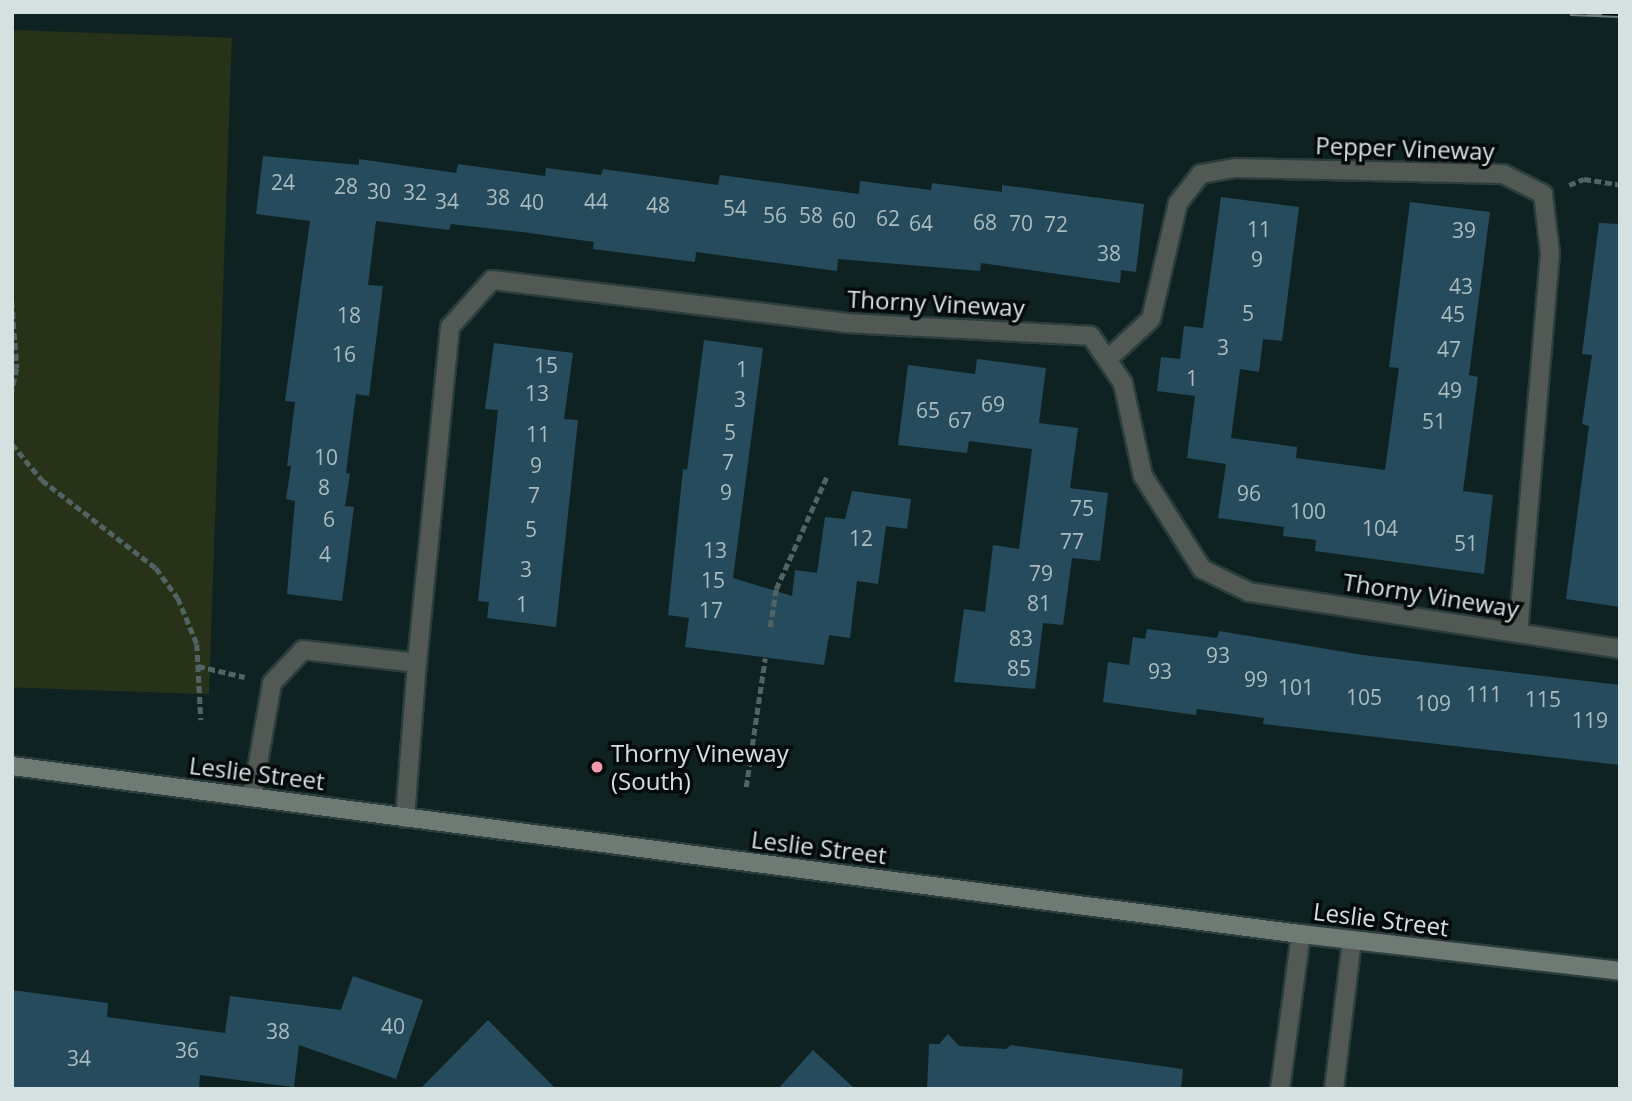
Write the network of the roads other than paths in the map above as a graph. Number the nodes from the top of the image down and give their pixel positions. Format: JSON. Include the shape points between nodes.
{"nodes":[{"id":1,"x":1109,"y":358,"type":"junction"},
{"id":2,"x":1518,"y":633,"type":"junction"},
{"id":3,"x":1620,"y":649,"type":"edge"},
{"id":4,"x":417,"y":663,"type":"junction"},
{"id":5,"x":12,"y":766,"type":"edge"},
{"id":6,"x":252,"y":797,"type":"junction"},
{"id":7,"x":405,"y":818,"type":"junction"},
{"id":8,"x":1301,"y":934,"type":"junction"},
{"id":9,"x":1352,"y":941,"type":"junction"},
{"id":10,"x":1620,"y":971,"type":"edge"},
{"id":11,"x":1280,"y":1089,"type":"edge"},
{"id":12,"x":1334,"y":1089,"type":"edge"}],
"edges":[{"from":1,"to":2,"type":"street","name":"Thorny Vineway","via":[[1123,383],[1143,476],[1202,569],[1249,592]]},
{"from":1,"to":2,"type":"street","name":"Pepper Vineway","via":[[1151,319],[1178,204],[1201,174],[1236,168],[1503,174],[1543,194],[1550,253]]},
{"from":1,"to":4,"type":"street","name":"Thorny Vineway","via":[[1091,336],[845,323],[492,280],[450,327]]},
{"from":2,"to":3,"type":"street","name":"Thorny Vineway"},
{"from":4,"to":6,"type":"street","via":[[303,650],[272,683]]},
{"from":4,"to":7,"type":"street","name":"Thorny Vineway"},
{"from":5,"to":6,"type":"main road","name":"Leslie Street"},
{"from":6,"to":7,"type":"main road","name":"Leslie Street"},
{"from":7,"to":8,"type":"main road","name":"Leslie Street"},
{"from":8,"to":9,"type":"main road","name":"Leslie Street"},
{"from":8,"to":11,"type":"street"},
{"from":9,"to":10,"type":"main road","name":"Leslie Street"},
{"from":9,"to":12,"type":"street"}]}
